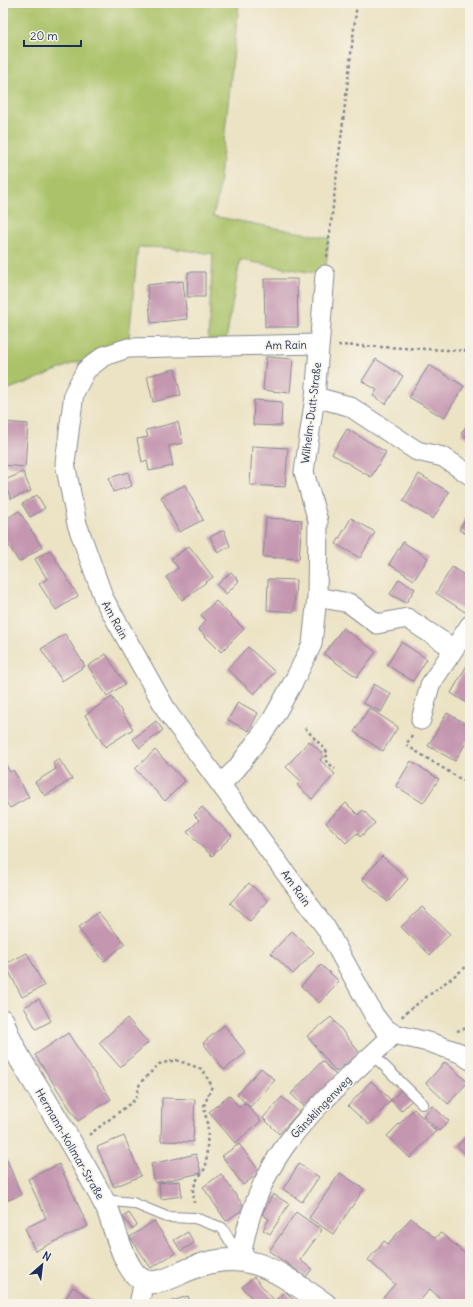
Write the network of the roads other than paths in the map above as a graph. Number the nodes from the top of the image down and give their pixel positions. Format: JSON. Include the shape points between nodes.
{"nodes":[{"id":1,"x":325,"y":275,"type":"road end"},
{"id":2,"x":319,"y":344,"type":"junction"},
{"id":3,"x":315,"y":397,"type":"junction"},
{"id":4,"x":470,"y":475,"type":"edge"},
{"id":5,"x":317,"y":597,"type":"junction"},
{"id":6,"x":470,"y":625,"type":"edge"},
{"id":7,"x":454,"y":649,"type":"junction"},
{"id":8,"x":421,"y":720,"type":"road end"},
{"id":9,"x":221,"y":784,"type":"junction"},
{"id":10,"x":3,"y":1021,"type":"edge"},
{"id":11,"x":394,"y":1034,"type":"junction"},
{"id":12,"x":373,"y":1055,"type":"junction"},
{"id":13,"x":470,"y":1060,"type":"edge"},
{"id":14,"x":424,"y":1104,"type":"dead end"},
{"id":15,"x":102,"y":1200,"type":"junction"},
{"id":16,"x":241,"y":1259,"type":"junction"},
{"id":17,"x":144,"y":1281,"type":"junction"},
{"id":18,"x":139,"y":1304,"type":"edge"},
{"id":19,"x":325,"y":1304,"type":"edge"}],
"edges":[{"from":1,"to":2,"type":"street","name":"Wilhelm-Dutt-Straße"},
{"from":2,"to":3,"type":"street","name":"Wilhelm-Dutt-Straße"},
{"from":2,"to":9,"type":"street","name":"Am Rain","via":[[128,348],[104,356],[86,370],[74,393],[65,463],[77,524],[104,600],[168,713]]},
{"from":3,"to":4,"type":"street","via":[[349,406],[417,451],[443,457]]},
{"from":3,"to":5,"type":"street","name":"Wilhelm-Dutt-Straße","via":[[304,472],[318,521]]},
{"from":5,"to":7,"type":"street","via":[[349,603],[377,624],[407,618]]},
{"from":5,"to":9,"type":"street","name":"Wilhelm-Dutt-Straße","via":[[312,644],[295,679],[267,726],[237,768]]},
{"from":6,"to":7,"type":"street"},
{"from":7,"to":8,"type":"street","via":[[430,685]]},
{"from":9,"to":11,"type":"street","name":"Am Rain","via":[[326,928],[374,1015],[384,1028]]},
{"from":10,"to":15,"type":"street","name":"Hermann-Kollmar-Straße","via":[[13,1048]]},
{"from":11,"to":12,"type":"street","name":"Gänsklingenweg"},
{"from":11,"to":13,"type":"street","via":[[432,1043],[460,1053]]},
{"from":12,"to":14,"type":"lane"},
{"from":12,"to":16,"type":"street","name":"Gänsklingenweg","via":[[308,1119],[285,1146],[268,1173],[255,1204],[247,1227]]},
{"from":15,"to":16,"type":"lane","via":[[133,1203],[167,1216],[195,1218],[222,1228]]},
{"from":15,"to":17,"type":"street","name":"Hermann-Kollmar-Straße","via":[[114,1223],[129,1268]]},
{"from":16,"to":17,"type":"street","via":[[219,1260],[154,1283]]},
{"from":16,"to":19,"type":"street","via":[[260,1264],[287,1278]]},
{"from":17,"to":18,"type":"street"}]}
